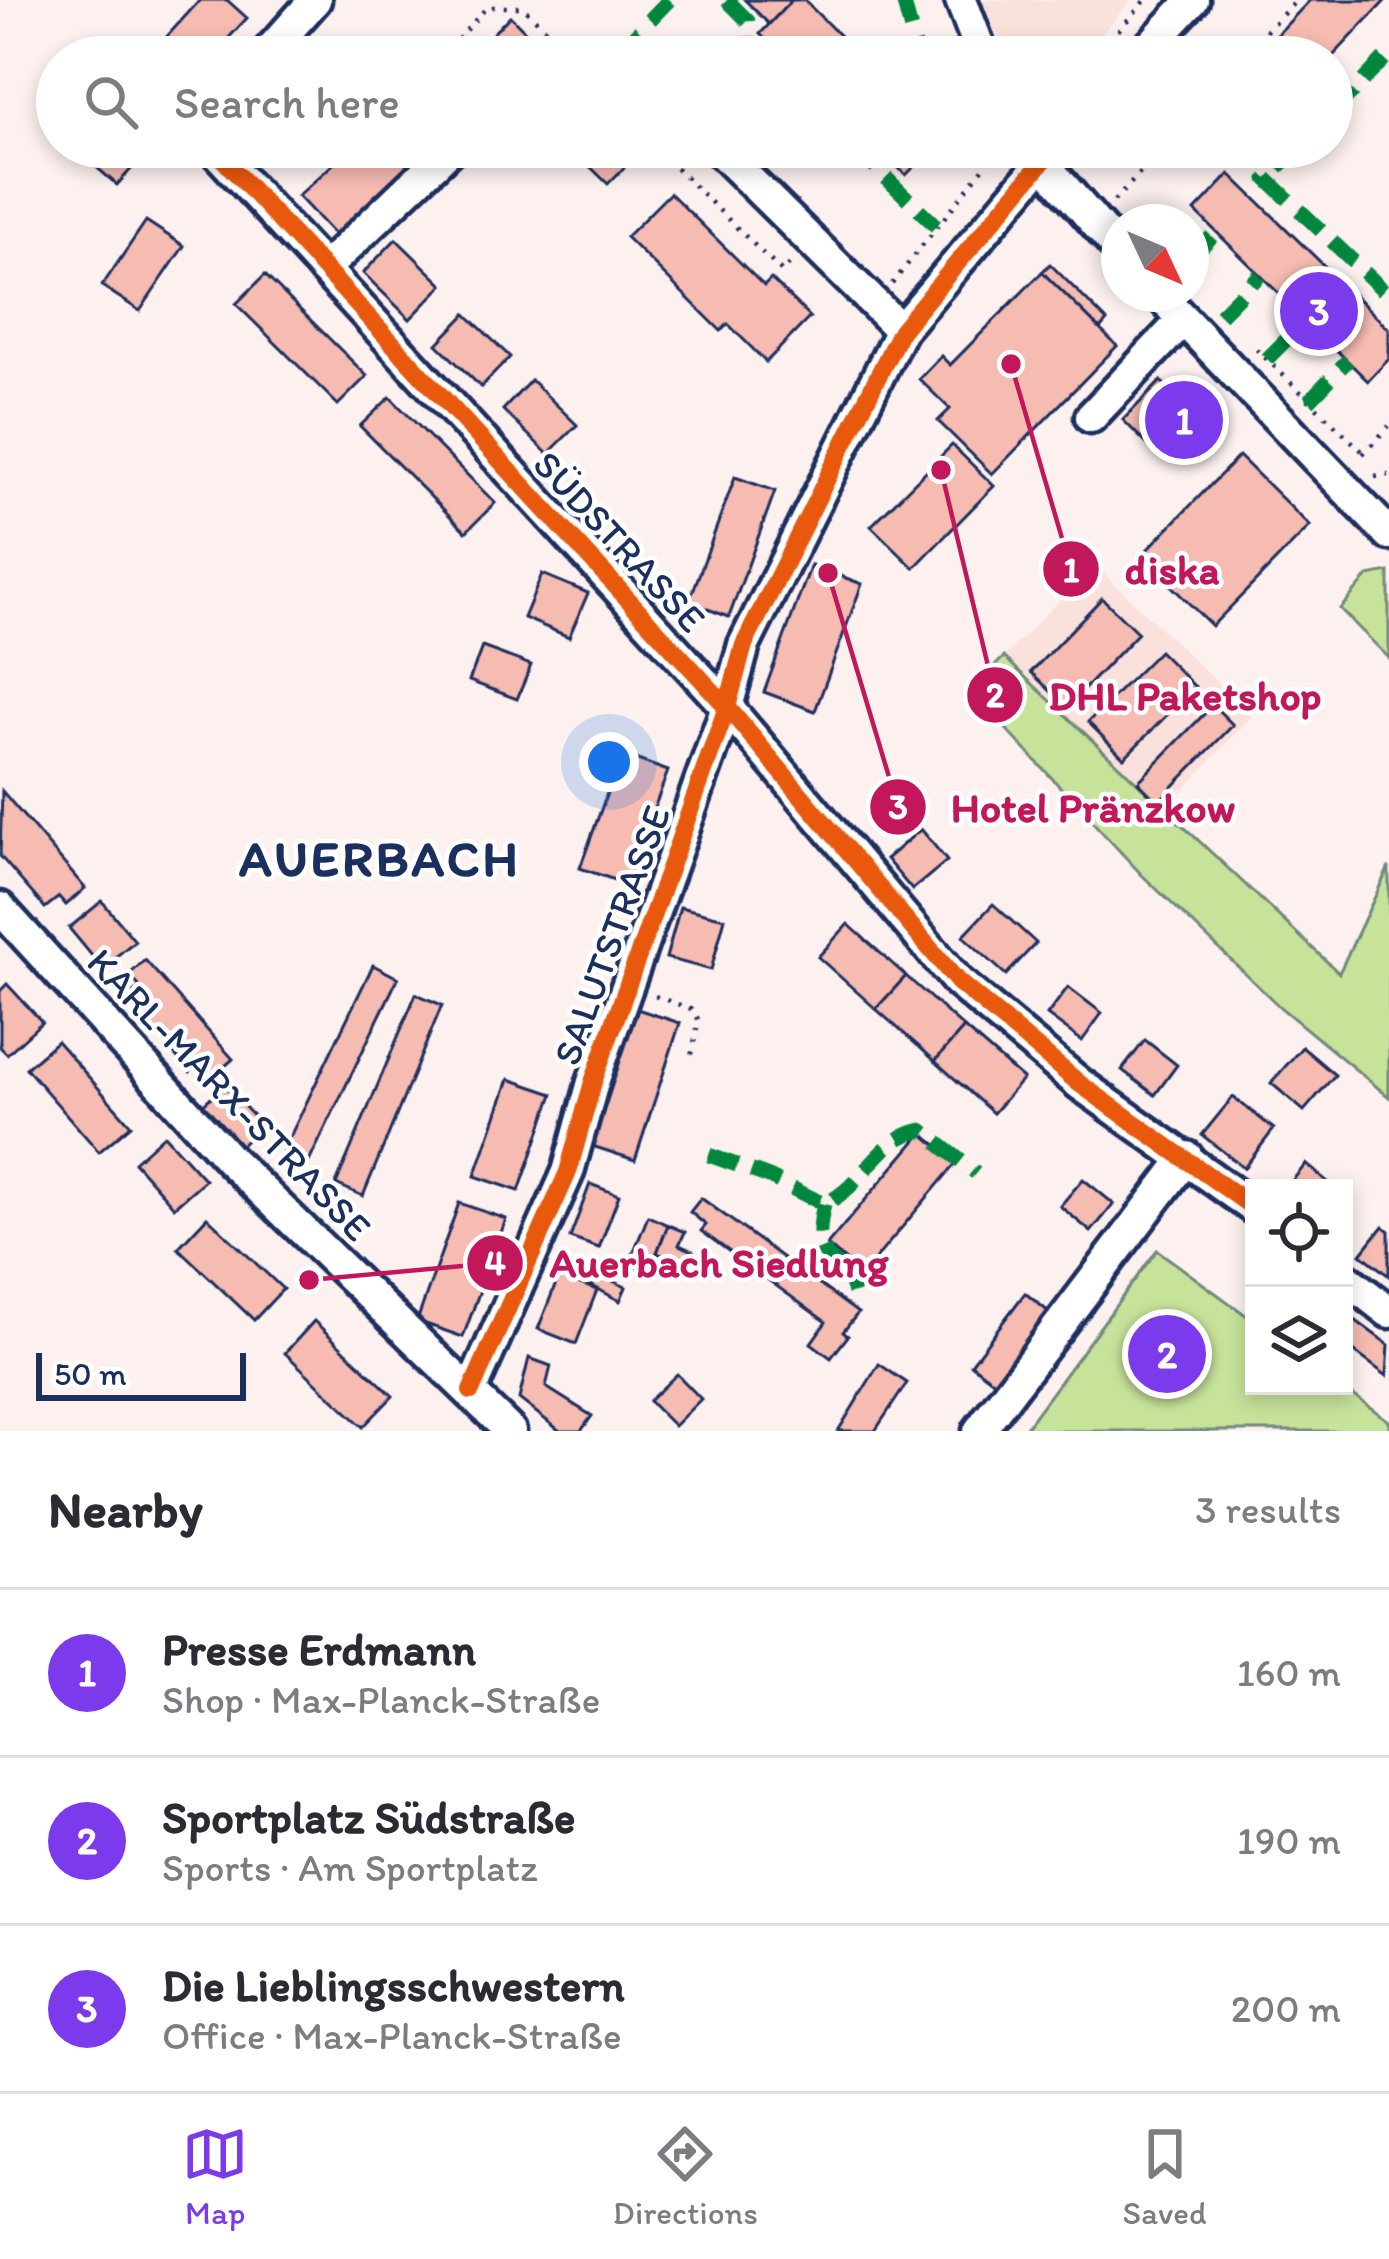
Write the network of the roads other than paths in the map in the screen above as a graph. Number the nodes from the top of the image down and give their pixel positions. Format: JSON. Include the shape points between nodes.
{"nodes":[{"id":1,"x":315,"y":0,"type":"edge"},
{"id":2,"x":961,"y":0,"type":"edge"},
{"id":3,"x":1193,"y":0,"type":"edge"},
{"id":4,"x":283,"y":36,"type":"edge"},
{"id":5,"x":975,"y":36,"type":"edge"},
{"id":6,"x":1160,"y":36,"type":"edge"},
{"id":7,"x":231,"y":168,"type":"edge"},
{"id":8,"x":430,"y":168,"type":"edge"},
{"id":9,"x":737,"y":168,"type":"edge"},
{"id":10,"x":1029,"y":168,"type":"edge"},
{"id":11,"x":1053,"y":168,"type":"edge"},
{"id":12,"x":1101,"y":231,"type":"edge"},
{"id":13,"x":324,"y":269,"type":"junction"},
{"id":14,"x":1176,"y":312,"type":"edge"},
{"id":15,"x":1183,"y":320,"type":"junction"},
{"id":16,"x":902,"y":330,"type":"junction"},
{"id":17,"x":1091,"y":417,"type":"dead end"},
{"id":18,"x":1388,"y":529,"type":"edge"},
{"id":19,"x":727,"y":706,"type":"junction"},
{"id":20,"x":0,"y":908,"type":"edge"},
{"id":21,"x":1187,"y":1157,"type":"junction"},
{"id":22,"x":1245,"y":1201,"type":"edge"},
{"id":23,"x":1353,"y":1284,"type":"edge"},
{"id":24,"x":1389,"y":1312,"type":"edge"},
{"id":25,"x":471,"y":1391,"type":"junction"},
{"id":26,"x":510,"y":1431,"type":"edge"},
{"id":27,"x":979,"y":1431,"type":"edge"}],
"edges":[{"from":1,"to":4,"type":"street"},
{"from":2,"to":5,"type":"street"},
{"from":3,"to":6,"type":"street"},
{"from":7,"to":13,"type":"street","name":"SÜDSTRASSE"},
{"from":8,"to":13,"type":"street"},
{"from":9,"to":16,"type":"street"},
{"from":10,"to":16,"type":"street","name":"SALUTSTRASSE"},
{"from":11,"to":12,"type":"street"},
{"from":13,"to":19,"type":"street","name":"SÜDSTRASSE"},
{"from":14,"to":15,"type":"street"},
{"from":15,"to":17,"type":"street"},
{"from":15,"to":18,"type":"street"},
{"from":16,"to":19,"type":"street","name":"SALUTSTRASSE","via":[[744,645]]},
{"from":19,"to":21,"type":"street","name":"SÜDSTRASSE","via":[[958,982],[1080,1084]]},
{"from":19,"to":25,"type":"street","name":"SALUTSTRASSE","via":[[592,1082],[568,1172]]},
{"from":20,"to":25,"type":"street","name":"KARL-MARX-STRASSE","via":[[230,1160]]},
{"from":21,"to":22,"type":"street","name":"SÜDSTRASSE"},
{"from":21,"to":27,"type":"street"},
{"from":23,"to":24,"type":"street"},
{"from":25,"to":26,"type":"street","name":"KARL-MARX-STRASSE"}]}
